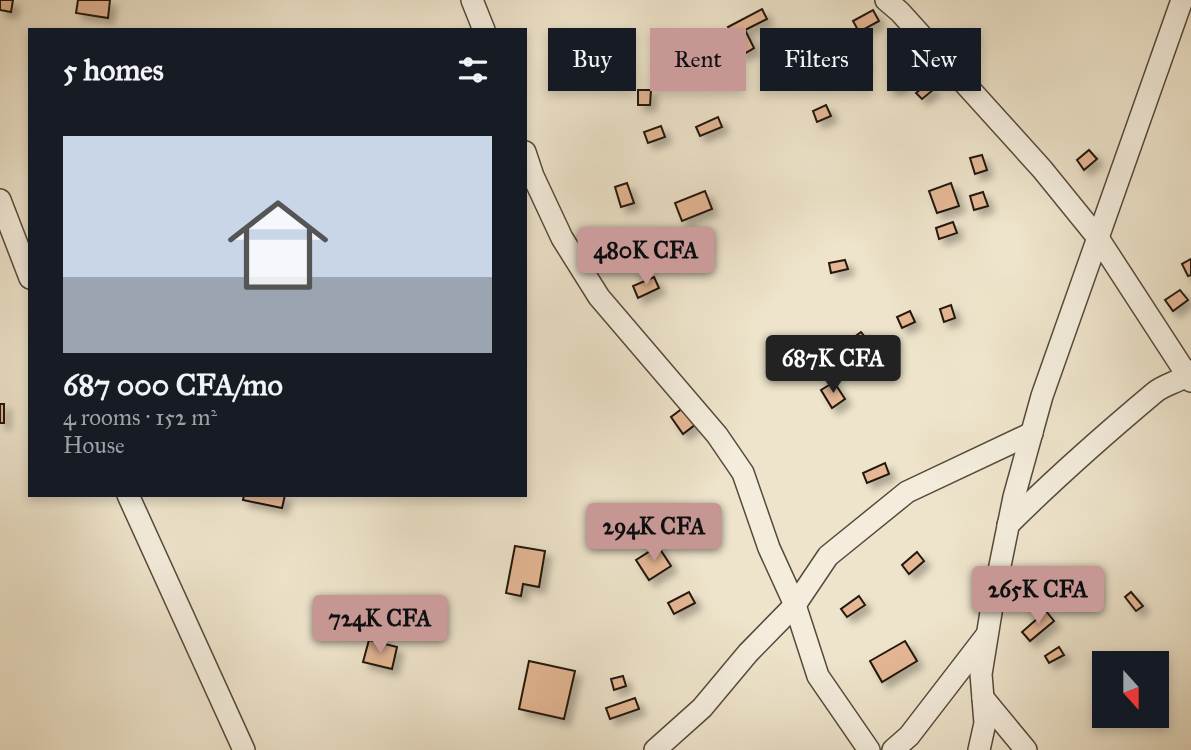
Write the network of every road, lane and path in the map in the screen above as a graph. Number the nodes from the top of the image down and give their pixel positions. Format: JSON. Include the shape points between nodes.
{"nodes":[{"id":1,"x":472,"y":0,"type":"edge"},
{"id":2,"x":886,"y":0,"type":"edge"},
{"id":3,"x":1182,"y":0,"type":"edge"},
{"id":4,"x":483,"y":28,"type":"edge"},
{"id":5,"x":527,"y":158,"type":"edge"},
{"id":6,"x":0,"y":200,"type":"edge"},
{"id":7,"x":1098,"y":237,"type":"junction"},
{"id":8,"x":28,"y":273,"type":"edge"},
{"id":9,"x":1190,"y":375,"type":"edge"},
{"id":10,"x":1032,"y":433,"type":"junction"},
{"id":11,"x":129,"y":497,"type":"edge"},
{"id":12,"x":1008,"y":525,"type":"junction"},
{"id":13,"x":795,"y":605,"type":"junction"},
{"id":14,"x":987,"y":634,"type":"junction"},
{"id":15,"x":983,"y":698,"type":"junction"},
{"id":16,"x":244,"y":750,"type":"edge"},
{"id":17,"x":655,"y":750,"type":"edge"},
{"id":18,"x":869,"y":750,"type":"edge"},
{"id":19,"x":893,"y":750,"type":"edge"},
{"id":20,"x":979,"y":750,"type":"edge"},
{"id":21,"x":1026,"y":750,"type":"edge"}],
"edges":[{"from":1,"to":4,"type":"street"},
{"from":2,"to":7,"type":"street","via":[[1042,169]]},
{"from":3,"to":7,"type":"street"},
{"from":5,"to":13,"type":"street","via":[[562,238],[599,297],[717,435],[743,473]]},
{"from":6,"to":8,"type":"street"},
{"from":7,"to":9,"type":"street"},
{"from":7,"to":10,"type":"street"},
{"from":9,"to":12,"type":"street","via":[[1158,389],[1057,475]]},
{"from":10,"to":12,"type":"street"},
{"from":10,"to":13,"type":"street","via":[[907,492],[828,556]]},
{"from":11,"to":16,"type":"street"},
{"from":12,"to":14,"type":"street"},
{"from":13,"to":17,"type":"street","via":[[702,708]]},
{"from":13,"to":18,"type":"street","via":[[818,676]]},
{"from":14,"to":15,"type":"street"},
{"from":14,"to":19,"type":"street","via":[[909,736]]},
{"from":15,"to":20,"type":"street","via":[[985,723]]},
{"from":15,"to":21,"type":"street"}]}
